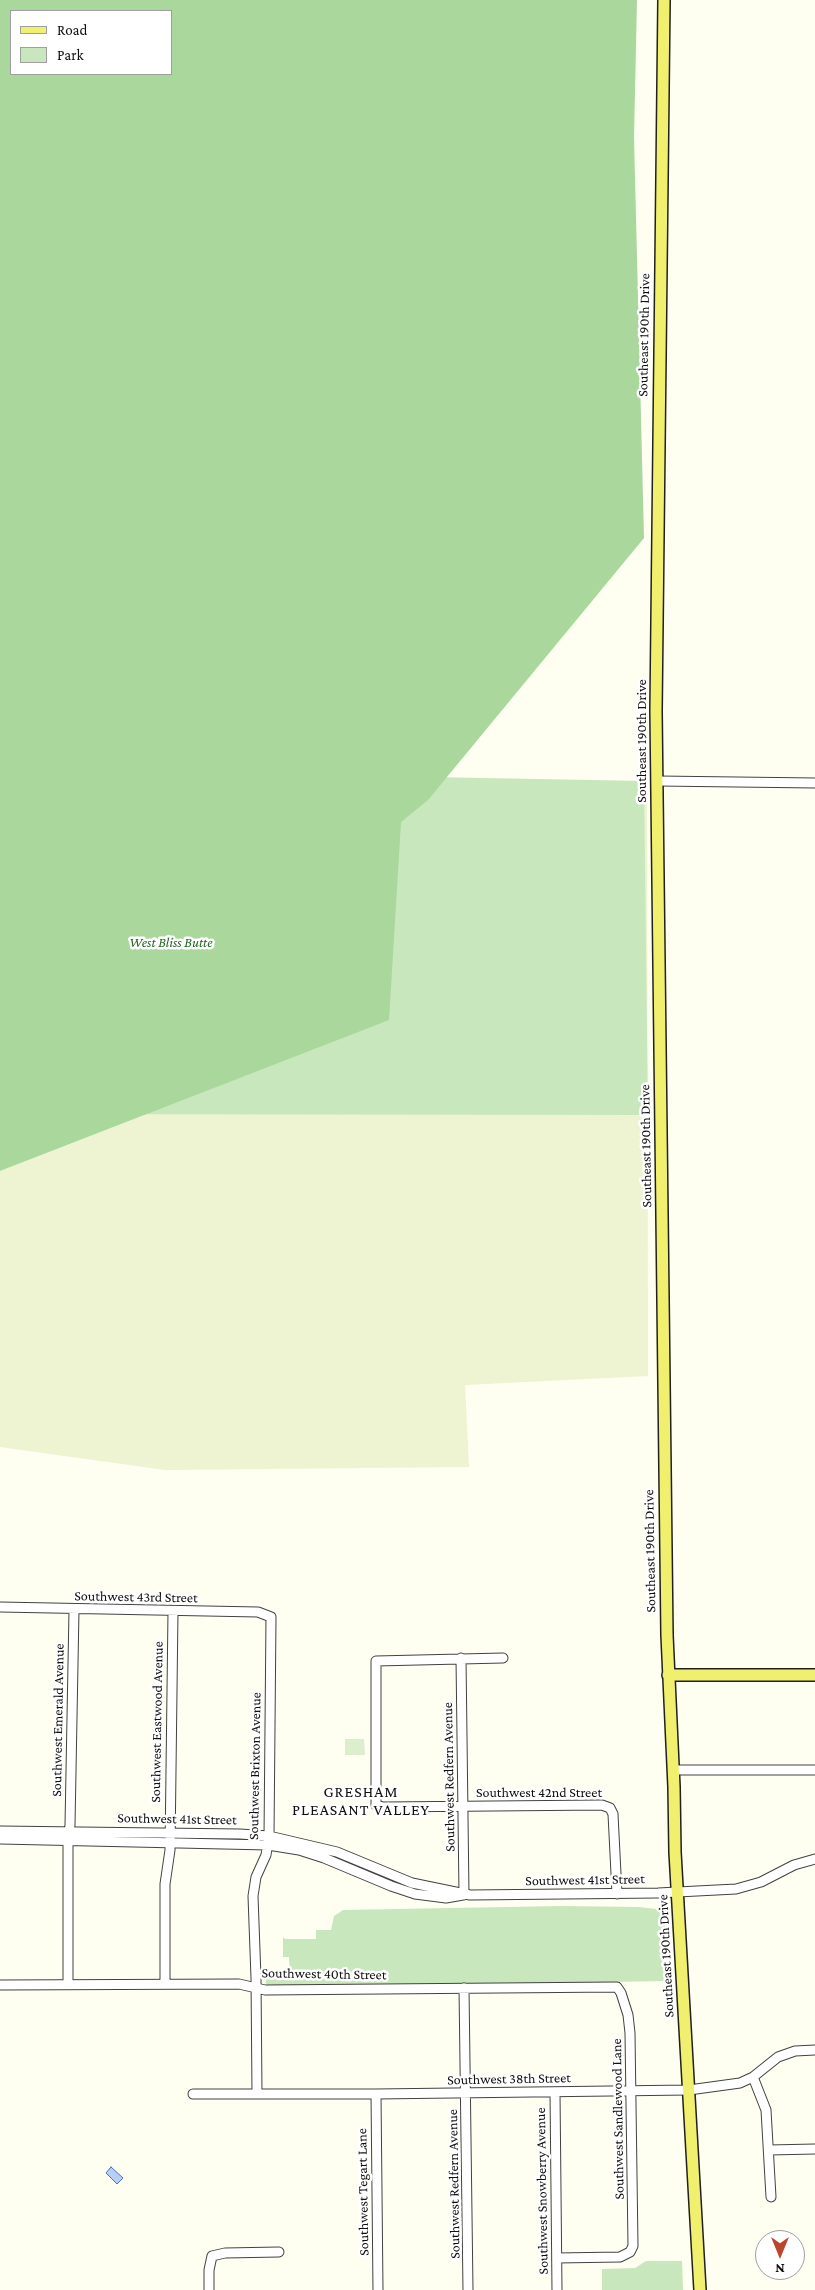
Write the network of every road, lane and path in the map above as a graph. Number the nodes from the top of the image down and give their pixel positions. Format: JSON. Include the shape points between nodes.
{"nodes":[{"id":1,"x":664,"y":0,"type":"edge"},
{"id":2,"x":658,"y":781,"type":"junction"},
{"id":3,"x":815,"y":783,"type":"edge"},
{"id":4,"x":0,"y":1607,"type":"edge"},
{"id":5,"x":74,"y":1610,"type":"junction"},
{"id":6,"x":172,"y":1611,"type":"junction"},
{"id":7,"x":271,"y":1616,"type":"joint"},
{"id":8,"x":461,"y":1658,"type":"junction"},
{"id":9,"x":503,"y":1658,"type":"dead end"},
{"id":10,"x":668,"y":1675,"type":"junction"},
{"id":11,"x":815,"y":1675,"type":"edge"},
{"id":12,"x":673,"y":1770,"type":"junction"},
{"id":13,"x":815,"y":1770,"type":"edge"},
{"id":14,"x":463,"y":1806,"type":"junction"},
{"id":15,"x":0,"y":1830,"type":"edge"},
{"id":16,"x":69,"y":1836,"type":"junction"},
{"id":17,"x":170,"y":1837,"type":"junction"},
{"id":18,"x":0,"y":1840,"type":"edge"},
{"id":19,"x":269,"y":1841,"type":"junction"},
{"id":20,"x":815,"y":1859,"type":"edge"},
{"id":21,"x":677,"y":1892,"type":"junction"},
{"id":22,"x":464,"y":1894,"type":"junction"},
{"id":23,"x":617,"y":1894,"type":"junction"},
{"id":24,"x":165,"y":1982,"type":"junction"},
{"id":25,"x":68,"y":1984,"type":"junction"},
{"id":26,"x":0,"y":1985,"type":"edge"},
{"id":27,"x":255,"y":1987,"type":"junction"},
{"id":28,"x":617,"y":1987,"type":"joint"},
{"id":29,"x":464,"y":1988,"type":"junction"},
{"id":30,"x":815,"y":2050,"type":"edge"},
{"id":31,"x":753,"y":2077,"type":"junction"},
{"id":32,"x":689,"y":2090,"type":"junction"},
{"id":33,"x":631,"y":2091,"type":"junction"},
{"id":34,"x":555,"y":2092,"type":"junction"},
{"id":35,"x":466,"y":2093,"type":"junction"},
{"id":36,"x":193,"y":2094,"type":"dead end"},
{"id":37,"x":257,"y":2094,"type":"junction"},
{"id":38,"x":376,"y":2094,"type":"junction"},
{"id":39,"x":815,"y":2149,"type":"edge"},
{"id":40,"x":769,"y":2150,"type":"junction"},
{"id":41,"x":771,"y":2198,"type":"dead end"},
{"id":42,"x":279,"y":2252,"type":"dead end"},
{"id":43,"x":557,"y":2258,"type":"junction"},
{"id":44,"x":209,"y":2290,"type":"edge"},
{"id":45,"x":378,"y":2290,"type":"edge"},
{"id":46,"x":468,"y":2290,"type":"edge"},
{"id":47,"x":557,"y":2290,"type":"edge"},
{"id":48,"x":700,"y":2290,"type":"edge"}],
"edges":[{"from":1,"to":2,"type":"main road","name":"Southeast 190th Drive","via":[[658,410]]},
{"from":2,"to":3,"type":"street"},
{"from":2,"to":10,"type":"main road","name":"Southeast 190th Drive"},
{"from":4,"to":5,"type":"street","name":"Southwest 43rd Street"},
{"from":5,"to":6,"type":"street","name":"Southwest 43rd Street"},
{"from":5,"to":16,"type":"street","name":"Southwest Emerald Avenue"},
{"from":6,"to":7,"type":"street","name":"Southwest 43rd Street","via":[[258,1612]]},
{"from":6,"to":17,"type":"street","name":"Southwest Eastwood Avenue"},
{"from":7,"to":19,"type":"street","name":"Southwest Brixton Avenue"},
{"from":8,"to":9,"type":"street"},
{"from":8,"to":14,"type":"street","name":"Southwest Redfern Avenue"},
{"from":8,"to":14,"type":"street","name":"Southwest 42nd Street","via":[[376,1661],[375,1784],[377,1806]]},
{"from":10,"to":11,"type":"main road"},
{"from":10,"to":12,"type":"main road","name":"Southeast 190th Drive"},
{"from":12,"to":13,"type":"street"},
{"from":12,"to":21,"type":"main road","name":"Southeast 190th Drive"},
{"from":14,"to":22,"type":"street","name":"Southwest Redfern Avenue"},
{"from":14,"to":23,"type":"street","name":"Southwest 42nd Street","via":[[602,1805],[610,1808],[613,1814]]},
{"from":15,"to":16,"type":"street","name":"Southwest 41st Street"},
{"from":16,"to":17,"type":"street","name":"Southwest 41st Street"},
{"from":16,"to":18,"type":"street","name":"Southwest 41st Street"},
{"from":16,"to":25,"type":"street","name":"Southwest Emerald Avenue"},
{"from":17,"to":19,"type":"street","name":"Southwest 41st Street"},
{"from":17,"to":24,"type":"street","name":"Southwest Eastwood Avenue"},
{"from":19,"to":22,"type":"street","name":"Southwest 41st Street","via":[[324,1858],[415,1894],[446,1898]]},
{"from":19,"to":27,"type":"street","name":"Southwest Brixton Avenue","via":[[252,1896]]},
{"from":20,"to":21,"type":"street","name":"Southwest 41st Street","via":[[745,1888]]},
{"from":21,"to":23,"type":"street","name":"Southwest 41st Street"},
{"from":21,"to":32,"type":"main road","name":"Southeast 190th Drive"},
{"from":22,"to":23,"type":"street","name":"Southwest 41st Street"},
{"from":24,"to":25,"type":"street","name":"Southwest 40th Street"},
{"from":24,"to":27,"type":"street","name":"Southwest 40th Street"},
{"from":25,"to":26,"type":"street","name":"Southwest 40th Street"},
{"from":27,"to":29,"type":"street","name":"Southwest 40th Street","via":[[265,1990]]},
{"from":27,"to":37,"type":"street","name":"Southwest Brixton Avenue"},
{"from":28,"to":29,"type":"street","name":"Southwest 40th Street"},
{"from":28,"to":33,"type":"street","name":"Southwest Sandlewood Lane","via":[[628,2015]]},
{"from":29,"to":35,"type":"street","name":"Southwest Redfern Avenue"},
{"from":30,"to":31,"type":"street","name":"Southwest 38th Street","via":[[795,2051],[778,2057]]},
{"from":31,"to":32,"type":"street","name":"Southwest 38th Street","via":[[726,2086]]},
{"from":31,"to":40,"type":"street","via":[[766,2110]]},
{"from":32,"to":33,"type":"street","name":"Southwest 38th Street"},
{"from":32,"to":48,"type":"main road","name":"Southeast 190th Drive"},
{"from":33,"to":34,"type":"street","name":"Southwest 38th Street"},
{"from":33,"to":43,"type":"street","name":"Southwest Sandlewood Lane","via":[[633,2242],[630,2252],[620,2257]]},
{"from":34,"to":35,"type":"street","name":"Southwest 38th Street"},
{"from":34,"to":43,"type":"street","name":"Southwest Snowberry Avenue"},
{"from":35,"to":38,"type":"street","name":"Southwest 38th Street"},
{"from":35,"to":46,"type":"street","name":"Southwest Redfern Avenue"},
{"from":36,"to":37,"type":"street","name":"Southwest 38th Street"},
{"from":37,"to":38,"type":"street","name":"Southwest 38th Street"},
{"from":38,"to":45,"type":"street","name":"Southwest Tegart Lane"},
{"from":39,"to":40,"type":"street"},
{"from":40,"to":41,"type":"street"},
{"from":42,"to":44,"type":"street","via":[[212,2256]]},
{"from":43,"to":47,"type":"street","name":"Southwest Snowberry Avenue"}]}
